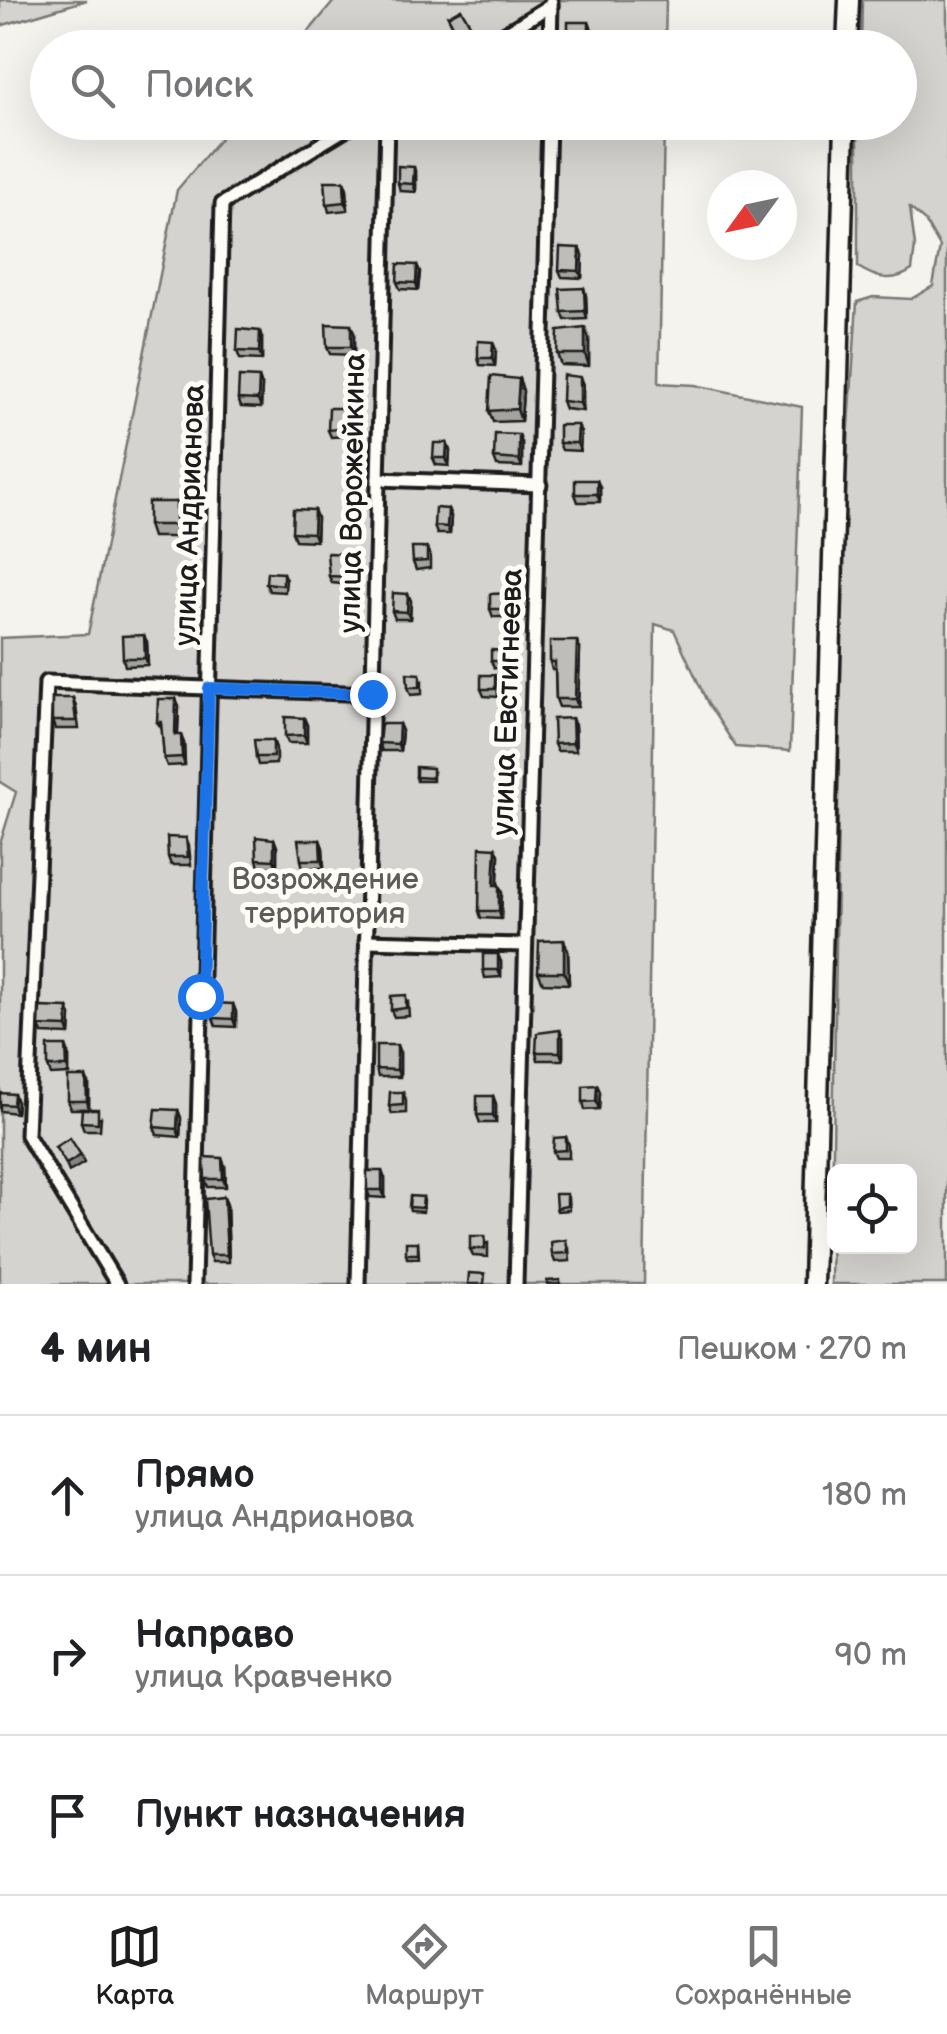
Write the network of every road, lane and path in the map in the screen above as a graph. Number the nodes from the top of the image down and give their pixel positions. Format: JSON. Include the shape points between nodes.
{"nodes":[{"id":1,"x":849,"y":0,"type":"edge"},
{"id":2,"x":551,"y":2,"type":"edge"},
{"id":3,"x":508,"y":30,"type":"edge"},
{"id":4,"x":550,"y":30,"type":"edge"},
{"id":5,"x":848,"y":30,"type":"edge"},
{"id":6,"x":327,"y":140,"type":"edge"},
{"id":7,"x":387,"y":140,"type":"edge"},
{"id":8,"x":549,"y":140,"type":"edge"},
{"id":9,"x":845,"y":140,"type":"edge"},
{"id":10,"x":378,"y":479,"type":"junction"},
{"id":11,"x":540,"y":485,"type":"junction"},
{"id":12,"x":209,"y":688,"type":"junction"},
{"id":13,"x":372,"y":694,"type":"junction"},
{"id":14,"x":366,"y":941,"type":"junction"},
{"id":15,"x":524,"y":945,"type":"junction"},
{"id":16,"x":118,"y":1284,"type":"edge"},
{"id":17,"x":194,"y":1284,"type":"edge"},
{"id":18,"x":358,"y":1284,"type":"edge"},
{"id":19,"x":516,"y":1284,"type":"edge"},
{"id":20,"x":813,"y":1284,"type":"edge"}],
"edges":[{"from":1,"to":5,"type":"main road"},
{"from":2,"to":3,"type":"street"},
{"from":2,"to":4,"type":"street"},
{"from":6,"to":12,"type":"street","name":"улица Андрианова","via":[[222,204]]},
{"from":7,"to":10,"type":"street","name":"улица Ворожейкина"},
{"from":8,"to":11,"type":"street","name":"улица Евстигнеева"},
{"from":9,"to":20,"type":"main road"},
{"from":10,"to":11,"type":"street"},
{"from":10,"to":13,"type":"street","name":"улица Ворожейкина"},
{"from":11,"to":15,"type":"street","name":"улица Евстигнеева"},
{"from":12,"to":13,"type":"street"},
{"from":12,"to":16,"type":"street","via":[[46,682],[27,1135]]},
{"from":12,"to":17,"type":"street","name":"улица Андрианова"},
{"from":13,"to":14,"type":"street","name":"улица Ворожейкина"},
{"from":14,"to":15,"type":"street"},
{"from":14,"to":18,"type":"street","name":"улица Ворожейкина"},
{"from":15,"to":19,"type":"street","name":"улица Евстигнеева"}]}
